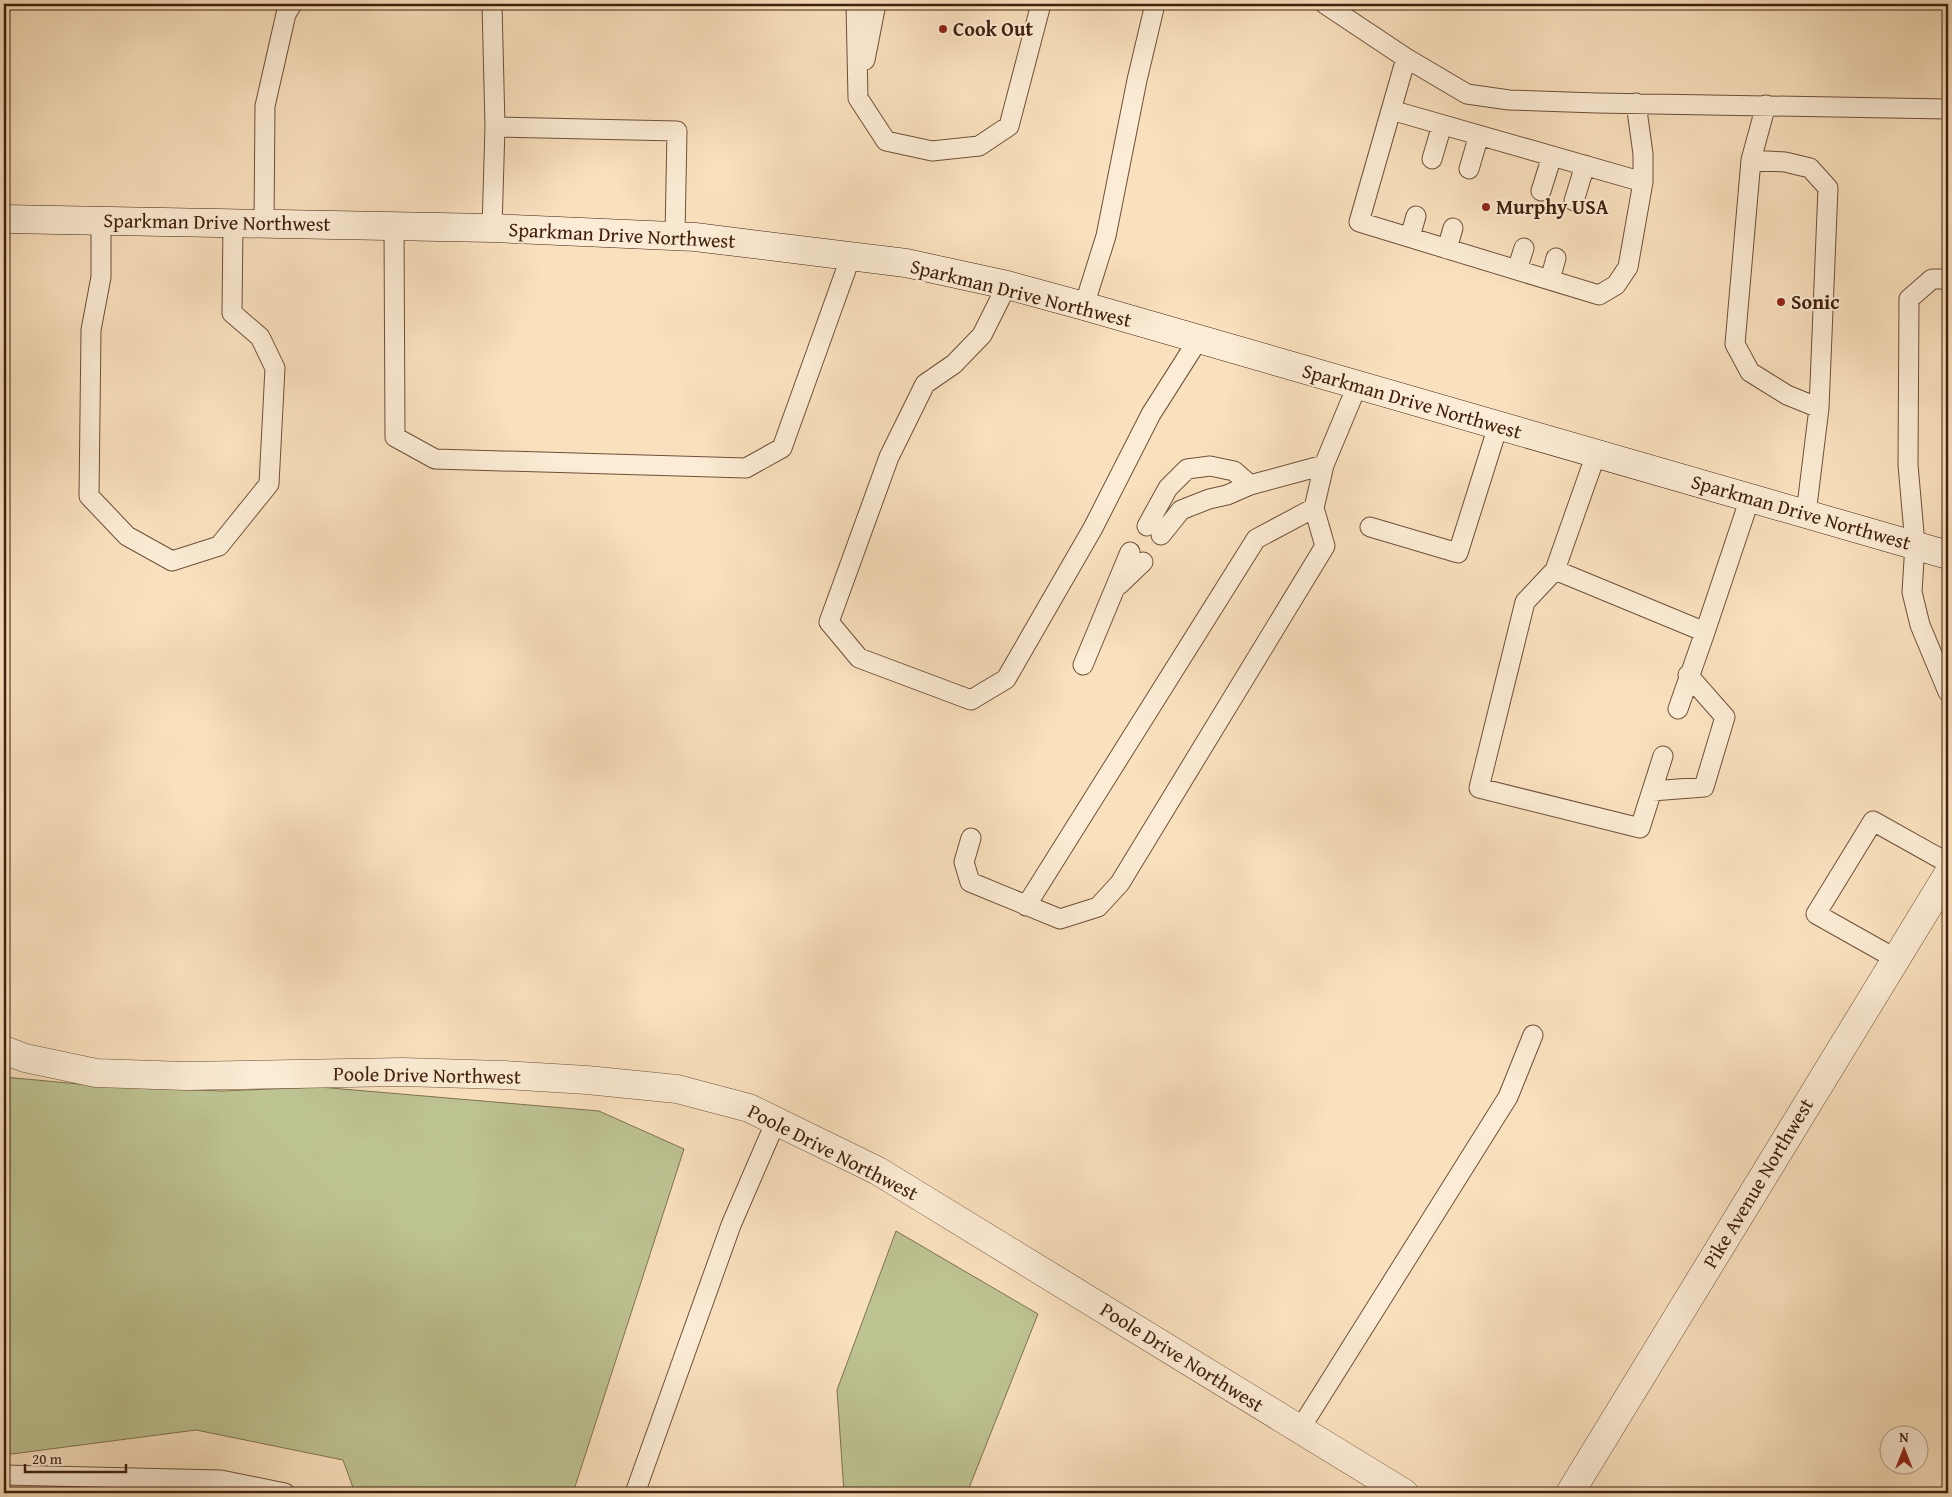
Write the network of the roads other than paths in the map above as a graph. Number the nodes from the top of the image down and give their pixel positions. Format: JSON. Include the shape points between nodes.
{"nodes":[{"id":1,"x":292,"y":4,"type":"edge"},
{"id":2,"x":492,"y":4,"type":"edge"},
{"id":3,"x":856,"y":4,"type":"edge"},
{"id":4,"x":876,"y":4,"type":"edge"},
{"id":5,"x":1041,"y":4,"type":"edge"},
{"id":6,"x":1155,"y":4,"type":"edge"},
{"id":7,"x":1324,"y":4,"type":"edge"},
{"id":8,"x":1406,"y":58,"type":"junction"},
{"id":9,"x":858,"y":98,"type":"junction"},
{"id":10,"x":1636,"y":103,"type":"junction"},
{"id":11,"x":1766,"y":105,"type":"junction"},
{"id":12,"x":1948,"y":109,"type":"edge"},
{"id":13,"x":1391,"y":110,"type":"junction"},
{"id":14,"x":1442,"y":125,"type":"junction"},
{"id":15,"x":495,"y":127,"type":"junction"},
{"id":16,"x":1479,"y":135,"type":"junction"},
{"id":17,"x":1552,"y":156,"type":"junction"},
{"id":18,"x":1432,"y":159,"type":"dead end"},
{"id":19,"x":1751,"y":160,"type":"junction"},
{"id":20,"x":1585,"y":165,"type":"junction"},
{"id":21,"x":1469,"y":169,"type":"dead end"},
{"id":22,"x":1643,"y":182,"type":"junction"},
{"id":23,"x":1542,"y":191,"type":"dead end"},
{"id":24,"x":1574,"y":201,"type":"dead end"},
{"id":25,"x":1416,"y":216,"type":"dead end"},
{"id":26,"x":4,"y":219,"type":"edge"},
{"id":27,"x":101,"y":220,"type":"junction"},
{"id":28,"x":233,"y":222,"type":"junction"},
{"id":29,"x":264,"y":223,"type":"junction"},
{"id":30,"x":394,"y":225,"type":"junction"},
{"id":31,"x":492,"y":228,"type":"junction"},
{"id":32,"x":1453,"y":228,"type":"dead end"},
{"id":33,"x":675,"y":235,"type":"junction"},
{"id":34,"x":1410,"y":237,"type":"junction"},
{"id":35,"x":1524,"y":248,"type":"dead end"},
{"id":36,"x":1447,"y":249,"type":"junction"},
{"id":37,"x":851,"y":256,"type":"junction"},
{"id":38,"x":1556,"y":258,"type":"dead end"},
{"id":39,"x":1517,"y":270,"type":"junction"},
{"id":40,"x":1948,"y":279,"type":"edge"},
{"id":41,"x":1550,"y":280,"type":"junction"},
{"id":42,"x":1006,"y":285,"type":"junction"},
{"id":43,"x":1084,"y":306,"type":"junction"},
{"id":44,"x":1198,"y":340,"type":"junction"},
{"id":45,"x":1357,"y":386,"type":"junction"},
{"id":46,"x":1819,"y":408,"type":"junction"},
{"id":47,"x":1498,"y":426,"type":"junction"},
{"id":48,"x":1596,"y":454,"type":"junction"},
{"id":49,"x":1324,"y":465,"type":"junction"},
{"id":50,"x":1250,"y":485,"type":"junction"},
{"id":51,"x":1750,"y":498,"type":"junction"},
{"id":52,"x":1314,"y":508,"type":"junction"},
{"id":53,"x":1806,"y":514,"type":"junction"},
{"id":54,"x":1370,"y":527,"type":"dead end"},
{"id":55,"x":1916,"y":544,"type":"junction"},
{"id":56,"x":1948,"y":555,"type":"edge"},
{"id":57,"x":1137,"y":557,"type":"dead end"},
{"id":58,"x":1555,"y":570,"type":"junction"},
{"id":59,"x":1705,"y":632,"type":"junction"},
{"id":60,"x":1083,"y":664,"type":"dead end"},
{"id":61,"x":1688,"y":675,"type":"junction"},
{"id":62,"x":1948,"y":692,"type":"edge"},
{"id":63,"x":1678,"y":709,"type":"dead end"},
{"id":64,"x":1663,"y":756,"type":"dead end"},
{"id":65,"x":1652,"y":791,"type":"junction"},
{"id":66,"x":971,"y":838,"type":"dead end"},
{"id":67,"x":1948,"y":863,"type":"edge"},
{"id":68,"x":1948,"y":874,"type":"edge"},
{"id":69,"x":1026,"y":906,"type":"junction"},
{"id":70,"x":1896,"y":959,"type":"junction"},
{"id":71,"x":1533,"y":1035,"type":"dead end"},
{"id":72,"x":4,"y":1050,"type":"edge"},
{"id":73,"x":776,"y":1121,"type":"junction"},
{"id":74,"x":1300,"y":1429,"type":"junction"},
{"id":75,"x":4,"y":1475,"type":"edge"},
{"id":76,"x":284,"y":1493,"type":"edge"},
{"id":77,"x":635,"y":1493,"type":"edge"},
{"id":78,"x":1404,"y":1493,"type":"edge"},
{"id":79,"x":1570,"y":1493,"type":"edge"}],
"edges":[{"from":1,"to":29,"type":"lane","via":[[286,14],[264,106]]},
{"from":2,"to":15,"type":"lane"},
{"from":3,"to":9,"type":"lane"},
{"from":4,"to":9,"type":"lane"},
{"from":5,"to":9,"type":"lane","via":[[1009,126],[979,146],[932,151],[886,141]]},
{"from":6,"to":43,"type":"lane","via":[[1106,236]]},
{"from":7,"to":8,"type":"lane"},
{"from":8,"to":10,"type":"lane","via":[[1467,94],[1509,100]]},
{"from":8,"to":13,"type":"lane"},
{"from":10,"to":11,"type":"lane"},
{"from":10,"to":22,"type":"lane"},
{"from":11,"to":12,"type":"lane"},
{"from":11,"to":19,"type":"lane"},
{"from":13,"to":14,"type":"lane"},
{"from":13,"to":34,"type":"lane","via":[[1359,222]]},
{"from":14,"to":16,"type":"lane"},
{"from":14,"to":18,"type":"lane"},
{"from":15,"to":31,"type":"lane"},
{"from":15,"to":33,"type":"lane","via":[[677,131]]},
{"from":16,"to":17,"type":"lane"},
{"from":16,"to":21,"type":"lane"},
{"from":17,"to":20,"type":"lane"},
{"from":17,"to":23,"type":"lane"},
{"from":19,"to":46,"type":"lane","via":[[1735,344],[1750,372]]},
{"from":19,"to":46,"type":"lane","via":[[1785,162],[1810,168],[1828,188]]},
{"from":20,"to":22,"type":"lane"},
{"from":20,"to":24,"type":"lane"},
{"from":22,"to":41,"type":"lane","via":[[1628,267],[1616,285],[1599,295]]},
{"from":25,"to":34,"type":"lane"},
{"from":26,"to":27,"type":"street","name":"Sparkman Drive Northwest"},
{"from":27,"to":28,"type":"street","name":"Sparkman Drive Northwest"},
{"from":27,"to":28,"type":"lane","via":[[101,277],[91,330],[89,496],[127,536],[172,561],[219,546],[269,484],[275,368],[260,337],[232,313]]},
{"from":28,"to":29,"type":"street","name":"Sparkman Drive Northwest"},
{"from":29,"to":30,"type":"street","name":"Sparkman Drive Northwest"},
{"from":30,"to":31,"type":"street","name":"Sparkman Drive Northwest"},
{"from":30,"to":37,"type":"lane","via":[[395,436],[435,459],[746,468],[782,448]]},
{"from":31,"to":33,"type":"street","name":"Sparkman Drive Northwest"},
{"from":32,"to":36,"type":"lane"},
{"from":33,"to":37,"type":"street","name":"Sparkman Drive Northwest"},
{"from":34,"to":36,"type":"lane"},
{"from":35,"to":39,"type":"lane"},
{"from":36,"to":39,"type":"lane"},
{"from":37,"to":42,"type":"street","name":"Sparkman Drive Northwest","via":[[906,263]]},
{"from":38,"to":41,"type":"lane"},
{"from":39,"to":41,"type":"lane"},
{"from":40,"to":55,"type":"lane","via":[[1932,279],[1909,299],[1908,465]]},
{"from":42,"to":43,"type":"street","name":"Sparkman Drive Northwest"},
{"from":42,"to":44,"type":"lane","via":[[982,335],[954,364],[925,384],[889,457],[829,622],[859,658],[971,700],[1006,679],[1094,528],[1151,414]]},
{"from":43,"to":44,"type":"street","name":"Sparkman Drive Northwest"},
{"from":44,"to":45,"type":"street","name":"Sparkman Drive Northwest"},
{"from":45,"to":47,"type":"street","name":"Sparkman Drive Northwest"},
{"from":45,"to":49,"type":"lane"},
{"from":46,"to":53,"type":"lane"},
{"from":47,"to":48,"type":"street","name":"Sparkman Drive Northwest"},
{"from":47,"to":54,"type":"lane","via":[[1458,553]]},
{"from":48,"to":51,"type":"street","name":"Sparkman Drive Northwest"},
{"from":48,"to":58,"type":"lane"},
{"from":49,"to":50,"type":"lane"},
{"from":49,"to":52,"type":"lane"},
{"from":50,"to":50,"type":"lane","via":[[1234,471],[1210,466],[1187,469],[1168,488],[1154,531],[1181,510]]},
{"from":51,"to":53,"type":"street","name":"Sparkman Drive Northwest"},
{"from":51,"to":59,"type":"lane"},
{"from":52,"to":69,"type":"lane","via":[[1256,538]]},
{"from":52,"to":69,"type":"lane","via":[[1325,546],[1120,883],[1098,907],[1060,920]]},
{"from":53,"to":55,"type":"street","name":"Sparkman Drive Northwest"},
{"from":55,"to":56,"type":"street","name":"Sparkman Drive Northwest"},
{"from":55,"to":62,"type":"lane","via":[[1912,592],[1920,625]]},
{"from":57,"to":60,"type":"lane","via":[[1114,591]]},
{"from":58,"to":59,"type":"lane"},
{"from":58,"to":65,"type":"lane","via":[[1525,602],[1479,788],[1640,828]]},
{"from":59,"to":61,"type":"lane"},
{"from":61,"to":63,"type":"lane"},
{"from":61,"to":65,"type":"lane","via":[[1725,717],[1704,787]]},
{"from":64,"to":65,"type":"lane"},
{"from":66,"to":69,"type":"lane","via":[[964,862],[970,882]]},
{"from":67,"to":70,"type":"lane","via":[[1873,821],[1816,914]]},
{"from":68,"to":70,"type":"street","name":"Pike Avenue Northwest"},
{"from":70,"to":79,"type":"street","name":"Pike Avenue Northwest"},
{"from":71,"to":74,"type":"lane","via":[[1508,1097]]},
{"from":72,"to":73,"type":"street","name":"Poole Drive Northwest","via":[[25,1058],[96,1073],[186,1076],[402,1072],[587,1080],[677,1089],[749,1108]]},
{"from":73,"to":74,"type":"street","name":"Poole Drive Northwest","via":[[878,1171]]},
{"from":73,"to":77,"type":"lane","via":[[731,1225]]},
{"from":74,"to":78,"type":"street","name":"Poole Drive Northwest"},
{"from":75,"to":76,"type":"lane","via":[[221,1480]]}]}
